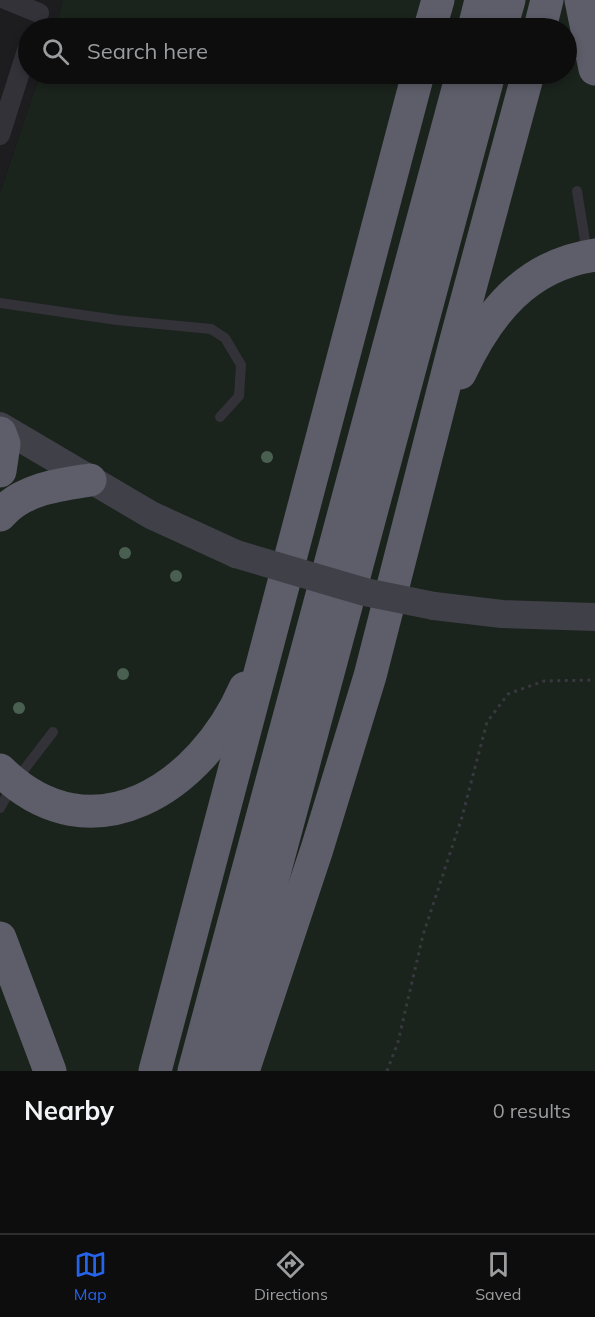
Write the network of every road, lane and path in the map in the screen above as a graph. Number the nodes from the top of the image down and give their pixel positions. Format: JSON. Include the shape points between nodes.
{"nodes":[{"id":1,"x":7,"y":0,"type":"edge"},
{"id":2,"x":438,"y":0,"type":"edge"},
{"id":3,"x":481,"y":0,"type":"edge"},
{"id":4,"x":509,"y":0,"type":"edge"},
{"id":5,"x":548,"y":0,"type":"edge"},
{"id":6,"x":580,"y":0,"type":"edge"},
{"id":7,"x":39,"y":14,"type":"edge"},
{"id":8,"x":433,"y":18,"type":"edge"},
{"id":9,"x":476,"y":18,"type":"edge"},
{"id":10,"x":504,"y":18,"type":"edge"},
{"id":11,"x":543,"y":18,"type":"edge"},
{"id":12,"x":595,"y":69,"type":"edge"},
{"id":13,"x":18,"y":78,"type":"edge"},
{"id":14,"x":415,"y":84,"type":"edge"},
{"id":15,"x":459,"y":84,"type":"edge"},
{"id":16,"x":486,"y":84,"type":"edge"},
{"id":17,"x":525,"y":84,"type":"edge"},
{"id":18,"x":0,"y":135,"type":"edge"},
{"id":19,"x":578,"y":191,"type":"dead end"},
{"id":20,"x":591,"y":256,"type":"edge"},
{"id":21,"x":0,"y":303,"type":"edge"},
{"id":22,"x":220,"y":417,"type":"dead end"},
{"id":23,"x":0,"y":426,"type":"edge"},
{"id":24,"x":0,"y":433,"type":"edge"},
{"id":25,"x":0,"y":471,"type":"edge"},
{"id":26,"x":422,"y":476,"type":"junction"},
{"id":27,"x":90,"y":480,"type":"junction"},
{"id":28,"x":0,"y":515,"type":"edge"},
{"id":29,"x":595,"y":616,"type":"edge"},
{"id":30,"x":274,"y":620,"type":"junction"},
{"id":31,"x":595,"y":680,"type":"edge"},
{"id":32,"x":53,"y":732,"type":"dead end"},
{"id":33,"x":4,"y":788,"type":"edge"},
{"id":34,"x":0,"y":938,"type":"edge"},
{"id":35,"x":50,"y":1071,"type":"edge"},
{"id":36,"x":155,"y":1071,"type":"edge"},
{"id":37,"x":194,"y":1071,"type":"edge"},
{"id":38,"x":222,"y":1071,"type":"edge"},
{"id":39,"x":243,"y":1071,"type":"edge"},
{"id":40,"x":387,"y":1071,"type":"edge"}],
"edges":[{"from":1,"to":7,"type":"street"},
{"from":2,"to":8,"type":"highway"},
{"from":3,"to":9,"type":"highway"},
{"from":4,"to":10,"type":"highway"},
{"from":5,"to":11,"type":"highway"},
{"from":6,"to":12,"type":"highway"},
{"from":13,"to":18,"type":"street"},
{"from":14,"to":30,"type":"highway"},
{"from":15,"to":37,"type":"highway"},
{"from":16,"to":38,"type":"highway"},
{"from":17,"to":26,"type":"highway"},
{"from":19,"to":20,"type":"lane"},
{"from":20,"to":26,"type":"highway","via":[[546,269],[517,289],[491,318],[453,389]]},
{"from":21,"to":22,"type":"lane","via":[[211,329],[225,338],[241,365],[238,396]]},
{"from":23,"to":27,"type":"main road"},
{"from":24,"to":25,"type":"highway","via":[[4,444]]},
{"from":26,"to":39,"type":"highway","via":[[341,774]]},
{"from":27,"to":28,"type":"highway","via":[[28,494]]},
{"from":27,"to":29,"type":"main road","bridge":true,"via":[[160,519],[236,554],[365,592],[502,614]]},
{"from":30,"to":33,"type":"highway","via":[[244,692],[222,730],[204,756],[163,790],[124,807],[96,811],[68,809]]},
{"from":30,"to":36,"type":"highway"},
{"from":31,"to":40,"type":"path","via":[[544,681],[508,694],[487,722]]},
{"from":32,"to":33,"type":"lane"},
{"from":34,"to":35,"type":"highway"}]}
